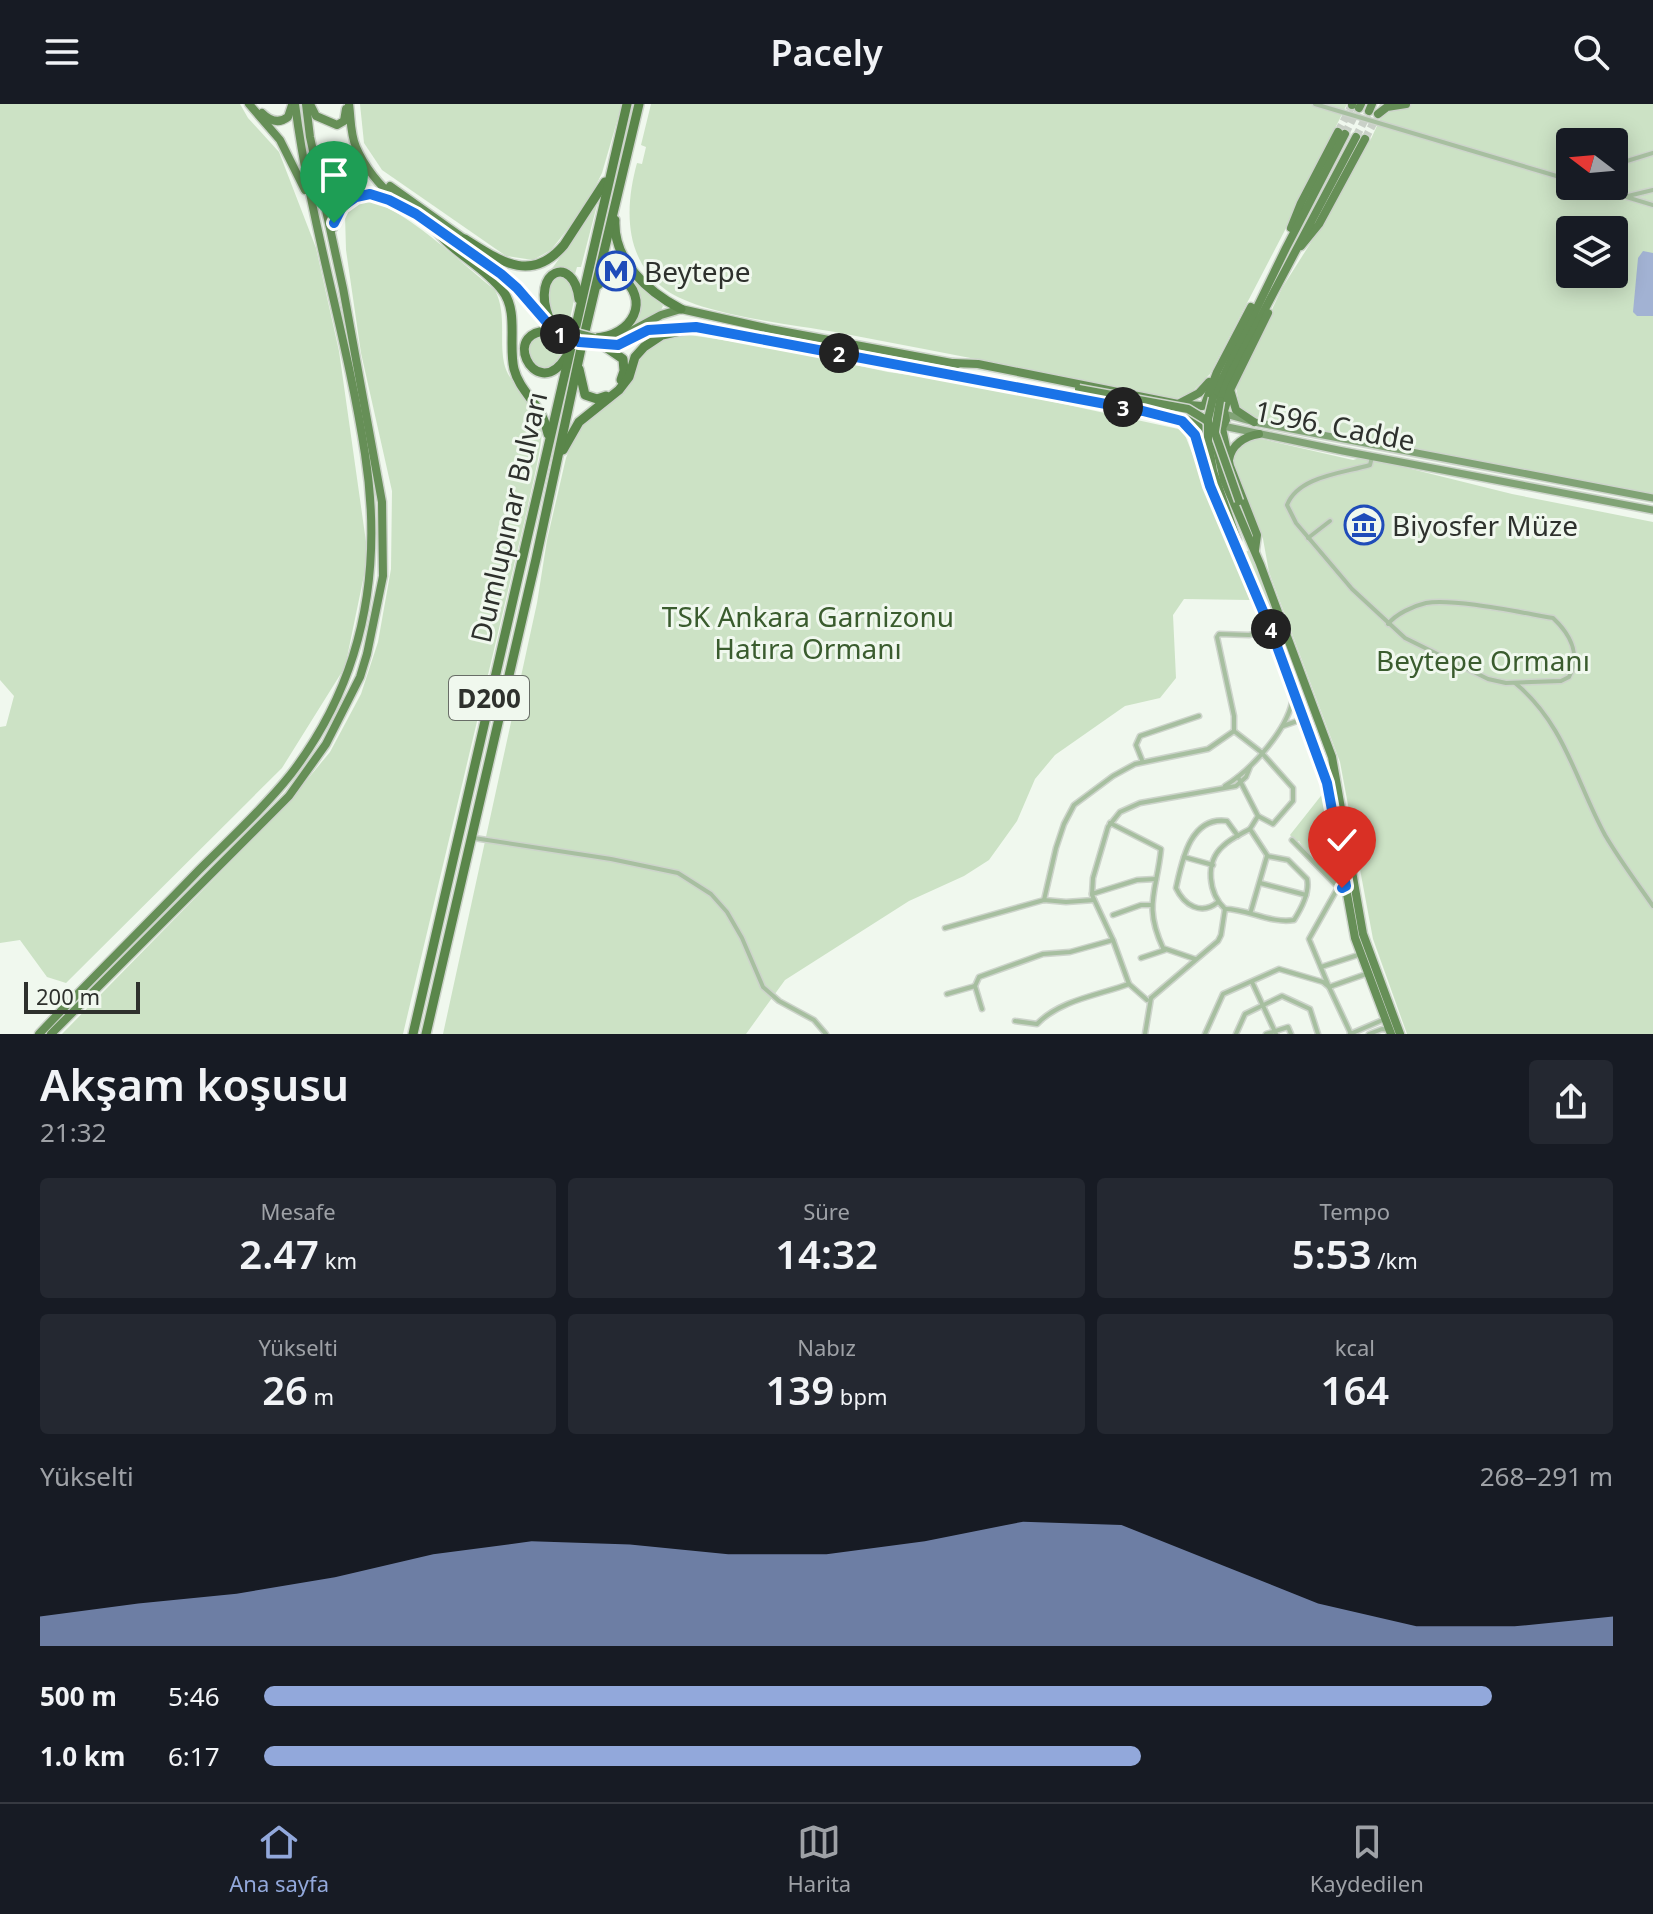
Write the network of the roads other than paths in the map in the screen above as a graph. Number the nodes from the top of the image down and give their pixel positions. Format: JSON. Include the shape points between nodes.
{"nodes":[{"id":1,"x":252,"y":104,"type":"edge"},
{"id":2,"x":294,"y":104,"type":"edge"},
{"id":3,"x":308,"y":104,"type":"edge"},
{"id":4,"x":351,"y":104,"type":"edge"},
{"id":5,"x":627,"y":104,"type":"edge"},
{"id":6,"x":639,"y":104,"type":"edge"},
{"id":7,"x":1315,"y":104,"type":"edge"},
{"id":8,"x":1406,"y":104,"type":"edge"},
{"id":9,"x":1373,"y":110,"type":"edge"},
{"id":10,"x":1342,"y":133,"type":"tunnel mouth"},
{"id":11,"x":1360,"y":138,"type":"tunnel mouth"},
{"id":12,"x":1653,"y":153,"type":"edge"},
{"id":13,"x":1628,"y":161,"type":"edge"},
{"id":14,"x":611,"y":172,"type":"junction"},
{"id":15,"x":1556,"y":176,"type":"edge"},
{"id":16,"x":1653,"y":190,"type":"edge"},
{"id":17,"x":617,"y":194,"type":"junction"},
{"id":18,"x":1628,"y":197,"type":"edge"},
{"id":19,"x":1628,"y":197,"type":"edge"},
{"id":20,"x":1653,"y":205,"type":"edge"},
{"id":21,"x":312,"y":206,"type":"junction"},
{"id":22,"x":416,"y":214,"type":"junction"},
{"id":23,"x":434,"y":227,"type":"junction"},
{"id":24,"x":332,"y":237,"type":"junction"},
{"id":25,"x":465,"y":239,"type":"junction"},
{"id":26,"x":1290,"y":250,"type":"junction"},
{"id":27,"x":1276,"y":277,"type":"junction"},
{"id":28,"x":596,"y":287,"type":"junction"},
{"id":29,"x":580,"y":309,"type":"junction"},
{"id":30,"x":682,"y":309,"type":"junction"},
{"id":31,"x":670,"y":312,"type":"junction"},
{"id":32,"x":549,"y":318,"type":"junction"},
{"id":33,"x":679,"y":327,"type":"junction"},
{"id":34,"x":699,"y":327,"type":"junction"},
{"id":35,"x":562,"y":333,"type":"junction"},
{"id":36,"x":597,"y":343,"type":"junction"},
{"id":37,"x":571,"y":347,"type":"junction"},
{"id":38,"x":578,"y":361,"type":"junction"},
{"id":39,"x":953,"y":363,"type":"junction"},
{"id":40,"x":1217,"y":372,"type":"junction"},
{"id":41,"x":1231,"y":388,"type":"junction"},
{"id":42,"x":1146,"y":397,"type":"junction"},
{"id":43,"x":1178,"y":404,"type":"junction"},
{"id":44,"x":1143,"y":411,"type":"junction"},
{"id":45,"x":1225,"y":412,"type":"junction"},
{"id":46,"x":1157,"y":414,"type":"junction"},
{"id":47,"x":1200,"y":414,"type":"junction"},
{"id":48,"x":1254,"y":422,"type":"junction"},
{"id":49,"x":1222,"y":427,"type":"junction"},
{"id":50,"x":1300,"y":430,"type":"junction"},
{"id":51,"x":1259,"y":434,"type":"junction"},
{"id":52,"x":549,"y":440,"type":"junction"},
{"id":53,"x":1298,"y":442,"type":"junction"},
{"id":54,"x":1209,"y":443,"type":"junction"},
{"id":55,"x":1372,"y":455,"type":"junction"},
{"id":56,"x":1229,"y":461,"type":"junction"},
{"id":57,"x":554,"y":471,"type":"junction"},
{"id":58,"x":1653,"y":498,"type":"edge"},
{"id":59,"x":1653,"y":510,"type":"edge"},
{"id":60,"x":1330,"y":521,"type":"dead end"},
{"id":61,"x":1308,"y":538,"type":"junction"},
{"id":62,"x":1255,"y":550,"type":"junction"},
{"id":63,"x":1388,"y":624,"type":"junction"},
{"id":64,"x":1271,"y":630,"type":"junction"},
{"id":65,"x":1515,"y":683,"type":"junction"},
{"id":66,"x":1312,"y":700,"type":"junction"},
{"id":67,"x":1294,"y":707,"type":"junction"},
{"id":68,"x":1318,"y":714,"type":"junction"},
{"id":69,"x":1199,"y":716,"type":"dead end"},
{"id":70,"x":1303,"y":719,"type":"junction"},
{"id":71,"x":1283,"y":726,"type":"junction"},
{"id":72,"x":1234,"y":731,"type":"junction"},
{"id":73,"x":1261,"y":752,"type":"junction"},
{"id":74,"x":1142,"y":760,"type":"junction"},
{"id":75,"x":1237,"y":782,"type":"junction"},
{"id":76,"x":1258,"y":816,"type":"junction"},
{"id":77,"x":1110,"y":823,"type":"junction"},
{"id":78,"x":1250,"y":829,"type":"junction"},
{"id":79,"x":1238,"y":836,"type":"junction"},
{"id":80,"x":472,"y":837,"type":"junction"},
{"id":81,"x":1292,"y":840,"type":"dead end"},
{"id":82,"x":1267,"y":856,"type":"junction"},
{"id":83,"x":1184,"y":857,"type":"junction"},
{"id":84,"x":1213,"y":865,"type":"junction"},
{"id":85,"x":1156,"y":879,"type":"junction"},
{"id":86,"x":1260,"y":883,"type":"junction"},
{"id":87,"x":1343,"y":887,"type":"junction"},
{"id":88,"x":1092,"y":895,"type":"junction"},
{"id":89,"x":1306,"y":895,"type":"junction"},
{"id":90,"x":1044,"y":900,"type":"junction"},
{"id":91,"x":1082,"y":901,"type":"junction"},
{"id":92,"x":1218,"y":902,"type":"junction"},
{"id":93,"x":1151,"y":905,"type":"junction"},
{"id":94,"x":1653,"y":906,"type":"edge"},
{"id":95,"x":1225,"y":909,"type":"junction"},
{"id":96,"x":1251,"y":911,"type":"junction"},
{"id":97,"x":1113,"y":915,"type":"dead end"},
{"id":98,"x":945,"y":928,"type":"dead end"},
{"id":99,"x":1113,"y":940,"type":"junction"},
{"id":100,"x":1167,"y":950,"type":"junction"},
{"id":101,"x":1361,"y":954,"type":"junction"},
{"id":102,"x":1141,"y":958,"type":"dead end"},
{"id":103,"x":1195,"y":959,"type":"junction"},
{"id":104,"x":1321,"y":967,"type":"junction"},
{"id":105,"x":1368,"y":974,"type":"junction"},
{"id":106,"x":1251,"y":981,"type":"junction"},
{"id":107,"x":1129,"y":984,"type":"junction"},
{"id":108,"x":975,"y":986,"type":"junction"},
{"id":109,"x":1329,"y":987,"type":"junction"},
{"id":110,"x":947,"y":994,"type":"dead end"},
{"id":111,"x":1149,"y":999,"type":"junction"},
{"id":112,"x":1263,"y":1005,"type":"junction"},
{"id":113,"x":982,"y":1009,"type":"dead end"},
{"id":114,"x":1385,"y":1019,"type":"junction"},
{"id":115,"x":1015,"y":1021,"type":"dead end"},
{"id":116,"x":1275,"y":1032,"type":"edge"},
{"id":117,"x":1390,"y":1032,"type":"edge"},
{"id":118,"x":39,"y":1034,"type":"edge"},
{"id":119,"x":51,"y":1034,"type":"edge"},
{"id":120,"x":413,"y":1034,"type":"edge"},
{"id":121,"x":426,"y":1034,"type":"edge"},
{"id":122,"x":826,"y":1034,"type":"edge"},
{"id":123,"x":1145,"y":1034,"type":"edge"},
{"id":124,"x":1205,"y":1034,"type":"edge"},
{"id":125,"x":1236,"y":1034,"type":"edge"},
{"id":126,"x":1266,"y":1034,"type":"edge"},
{"id":127,"x":1291,"y":1034,"type":"edge"},
{"id":128,"x":1318,"y":1034,"type":"edge"},
{"id":129,"x":1350,"y":1034,"type":"edge"},
{"id":130,"x":1370,"y":1034,"type":"edge"},
{"id":131,"x":1400,"y":1034,"type":"edge"}],
"edges":[{"from":1,"to":2,"type":"main road","via":[[276,121],[288,117]]},
{"from":1,"to":21,"type":"main road","via":[[291,157]]},
{"from":2,"to":21,"type":"main road"},
{"from":3,"to":4,"type":"main road","via":[[316,116],[337,125]]},
{"from":3,"to":24,"type":"main road"},
{"from":4,"to":22,"type":"main road","via":[[354,140],[364,161],[391,195]]},
{"from":4,"to":25,"type":"main road","via":[[360,146],[383,179]]},
{"from":5,"to":14,"type":"highway","name":"Dumlupınar Bulvarı","number":"D200"},
{"from":6,"to":17,"type":"highway","name":"Dumlupınar Bulvarı","number":"D200"},
{"from":7,"to":15,"type":"street"},
{"from":8,"to":9,"type":"main road"},
{"from":10,"to":26,"type":"main road"},
{"from":11,"to":26,"type":"main road","via":[[1319,224]]},
{"from":12,"to":13,"type":"street"},
{"from":14,"to":25,"type":"highway","via":[[558,253],[540,264],[505,262]]},
{"from":14,"to":29,"type":"highway","name":"Dumlupınar Bulvarı","number":"D200"},
{"from":16,"to":18,"type":"street"},
{"from":17,"to":28,"type":"highway","name":"Dumlupınar Bulvarı","number":"D200"},
{"from":17,"to":30,"type":"highway","via":[[616,233],[624,257],[650,290]]},
{"from":19,"to":20,"type":"street"},
{"from":21,"to":118,"type":"main road","via":[[365,452],[372,521],[366,610],[348,675],[314,739],[277,791]]},
{"from":22,"to":23,"type":"main road"},
{"from":22,"to":24,"type":"main road","via":[[383,197],[361,195],[339,211]]},
{"from":23,"to":35,"type":"main road","via":[[501,274]]},
{"from":23,"to":52,"type":"highway","via":[[507,297],[514,371],[542,412]]},
{"from":24,"to":119,"type":"main road","via":[[383,513],[383,576],[360,677],[326,744],[289,796]]},
{"from":25,"to":32,"type":"main road","via":[[505,271]]},
{"from":26,"to":27,"type":"main road"},
{"from":27,"to":40,"type":"main road","via":[[1245,318]]},
{"from":27,"to":41,"type":"main road","via":[[1260,332]]},
{"from":27,"to":54,"type":"main road","bridge":true,"via":[[1216,399]]},
{"from":28,"to":36,"type":"highway","via":[[606,276],[619,275],[636,301],[624,331]]},
{"from":28,"to":38,"type":"highway","name":"Dumlupınar Bulvarı","number":"D200"},
{"from":29,"to":32,"type":"highway","via":[[576,281],[558,273],[543,288]]},
{"from":29,"to":37,"type":"highway","name":"Dumlupınar Bulvarı","number":"D200"},
{"from":30,"to":31,"type":"main road","name":"1596. Cadde"},
{"from":30,"to":33,"type":"main road","via":[[686,317]]},
{"from":30,"to":39,"type":"main road","name":"1596. Cadde"},
{"from":31,"to":33,"type":"main road"},
{"from":31,"to":36,"type":"main road","name":"1596. Cadde"},
{"from":32,"to":35,"type":"main road"},
{"from":33,"to":34,"type":"main road","name":"1596. Cadde"},
{"from":33,"to":36,"type":"main road","name":"1596. Cadde","via":[[648,330],[625,344]]},
{"from":34,"to":44,"type":"main road","name":"1596. Cadde"},
{"from":34,"to":57,"type":"highway","via":[[662,335],[644,347],[619,390],[573,430]]},
{"from":35,"to":36,"type":"main road","bridge":true},
{"from":35,"to":37,"type":"highway","via":[[544,330],[529,338],[524,352],[530,366],[553,371]]},
{"from":36,"to":38,"type":"highway","via":[[619,355],[624,371],[618,386],[603,398],[585,395]]},
{"from":37,"to":52,"type":"highway","name":"Dumlupınar Bulvarı","number":"D200"},
{"from":38,"to":57,"type":"highway","name":"Dumlupınar Bulvarı","number":"D200"},
{"from":39,"to":42,"type":"main road","name":"1596. Cadde"},
{"from":39,"to":47,"type":"main road","name":"1596. Cadde","bridge":true},
{"from":40,"to":43,"type":"main road","via":[[1199,393]]},
{"from":40,"to":47,"type":"main road"},
{"from":41,"to":45,"type":"main road"},
{"from":41,"to":48,"type":"main road","via":[[1236,410]]},
{"from":42,"to":43,"type":"main road","name":"1596. Cadde"},
{"from":42,"to":44,"type":"main road","via":[[1153,406]]},
{"from":43,"to":47,"type":"main road","name":"1596. Cadde"},
{"from":44,"to":46,"type":"main road","name":"1596. Cadde"},
{"from":45,"to":47,"type":"main road","name":"1596. Cadde","via":[[1215,403]]},
{"from":45,"to":48,"type":"main road","name":"1596. Cadde"},
{"from":45,"to":49,"type":"main road"},
{"from":46,"to":47,"type":"main road","name":"1596. Cadde"},
{"from":46,"to":54,"type":"main road","via":[[1186,424]]},
{"from":47,"to":49,"type":"main road","name":"1596. Cadde","via":[[1203,429]]},
{"from":47,"to":54,"type":"main road"},
{"from":47,"to":62,"type":"main road","bridge":true,"via":[[1215,433]]},
{"from":48,"to":50,"type":"main road","name":"1596. Cadde"},
{"from":49,"to":51,"type":"main road","name":"1596. Cadde"},
{"from":49,"to":54,"type":"main road"},
{"from":50,"to":53,"type":"main road","via":[[1306,435]]},
{"from":50,"to":53,"type":"main road","via":[[1290,434]]},
{"from":50,"to":58,"type":"main road","name":"1596. Cadde"},
{"from":51,"to":53,"type":"main road","name":"1596. Cadde"},
{"from":51,"to":56,"type":"main road","via":[[1237,445]]},
{"from":52,"to":120,"type":"highway","name":"Dumlupınar Bulvarı","number":"D200"},
{"from":53,"to":55,"type":"main road","name":"1596. Cadde"},
{"from":54,"to":56,"type":"main road"},
{"from":54,"to":62,"type":"main road"},
{"from":54,"to":64,"type":"main road","via":[[1238,548]]},
{"from":55,"to":59,"type":"main road","name":"1596. Cadde"},
{"from":55,"to":61,"type":"street","via":[[1370,465],[1337,472],[1290,497],[1290,516]]},
{"from":56,"to":62,"type":"main road","via":[[1257,535]]},
{"from":57,"to":80,"type":"highway","name":"Dumlupınar Bulvarı","number":"D200"},
{"from":60,"to":61,"type":"street"},
{"from":61,"to":63,"type":"street"},
{"from":62,"to":66,"type":"main road"},
{"from":63,"to":65,"type":"street","via":[[1466,670]]},
{"from":63,"to":65,"type":"street","via":[[1394,616],[1427,603],[1553,618],[1573,648],[1576,663],[1569,677]]},
{"from":64,"to":67,"type":"main road"},
{"from":64,"to":72,"type":"street","via":[[1217,637]]},
{"from":65,"to":94,"type":"street","via":[[1541,710],[1570,755],[1606,837]]},
{"from":66,"to":67,"type":"main road"},
{"from":66,"to":68,"type":"main road"},
{"from":67,"to":70,"type":"main road"},
{"from":67,"to":71,"type":"street"},
{"from":68,"to":70,"type":"main road"},
{"from":68,"to":131,"type":"main road","via":[[1337,778],[1363,934]]},
{"from":69,"to":74,"type":"street","via":[[1140,736],[1136,745]]},
{"from":70,"to":71,"type":"street"},
{"from":70,"to":87,"type":"main road","via":[[1327,783]]},
{"from":71,"to":73,"type":"street"},
{"from":72,"to":73,"type":"street"},
{"from":72,"to":74,"type":"street","via":[[1208,749]]},
{"from":73,"to":75,"type":"street"},
{"from":73,"to":76,"type":"street","via":[[1294,795],[1273,824]]},
{"from":74,"to":90,"type":"street","via":[[1074,805],[1056,848]]},
{"from":75,"to":76,"type":"street"},
{"from":75,"to":77,"type":"street","via":[[1140,803]]},
{"from":76,"to":78,"type":"street"},
{"from":77,"to":85,"type":"street","via":[[1161,849]]},
{"from":77,"to":88,"type":"street"},
{"from":78,"to":79,"type":"street"},
{"from":78,"to":82,"type":"street"},
{"from":79,"to":83,"type":"street","via":[[1227,821],[1216,821],[1190,838]]},
{"from":79,"to":84,"type":"street","via":[[1220,848]]},
{"from":80,"to":121,"type":"highway","name":"Dumlupınar Bulvarı","number":"D200"},
{"from":80,"to":122,"type":"street","via":[[678,873],[711,894],[727,912],[763,987],[814,1020]]},
{"from":81,"to":87,"type":"street"},
{"from":82,"to":86,"type":"street"},
{"from":82,"to":89,"type":"street","via":[[1288,860],[1307,879]]},
{"from":83,"to":84,"type":"street"},
{"from":83,"to":92,"type":"street","via":[[1176,888],[1180,895],[1194,908],[1208,909]]},
{"from":84,"to":92,"type":"street","via":[[1210,882]]},
{"from":85,"to":88,"type":"street"},
{"from":85,"to":93,"type":"street"},
{"from":86,"to":89,"type":"street"},
{"from":86,"to":96,"type":"street"},
{"from":87,"to":101,"type":"main road"},
{"from":87,"to":104,"type":"street","via":[[1311,933],[1311,948]]},
{"from":88,"to":91,"type":"street"},
{"from":88,"to":91,"type":"street"},
{"from":88,"to":99,"type":"street"},
{"from":89,"to":96,"type":"street","via":[[1294,920]]},
{"from":90,"to":91,"type":"street"},
{"from":90,"to":98,"type":"street"},
{"from":92,"to":95,"type":"street"},
{"from":93,"to":97,"type":"street"},
{"from":93,"to":100,"type":"street","via":[[1156,933]]},
{"from":95,"to":96,"type":"street"},
{"from":95,"to":103,"type":"street","via":[[1221,935]]},
{"from":99,"to":107,"type":"street"},
{"from":99,"to":108,"type":"street","via":[[1043,954],[979,977]]},
{"from":100,"to":102,"type":"street"},
{"from":100,"to":103,"type":"street"},
{"from":101,"to":104,"type":"street"},
{"from":101,"to":105,"type":"main road"},
{"from":103,"to":111,"type":"street"},
{"from":104,"to":109,"type":"street"},
{"from":105,"to":109,"type":"street"},
{"from":105,"to":114,"type":"main road"},
{"from":106,"to":109,"type":"street","via":[[1279,969]]},
{"from":106,"to":112,"type":"street"},
{"from":106,"to":124,"type":"street","via":[[1223,994]]},
{"from":107,"to":111,"type":"street"},
{"from":107,"to":115,"type":"street","via":[[1074,1001],[1037,1024]]},
{"from":108,"to":110,"type":"street"},
{"from":108,"to":113,"type":"street"},
{"from":109,"to":129,"type":"street"},
{"from":111,"to":123,"type":"street"},
{"from":112,"to":116,"type":"street"},
{"from":112,"to":125,"type":"street","via":[[1241,1018]]},
{"from":112,"to":128,"type":"street","via":[[1282,996],[1306,1005]]},
{"from":114,"to":117,"type":"main road"},
{"from":114,"to":129,"type":"street"},
{"from":116,"to":126,"type":"street"},
{"from":116,"to":127,"type":"street","via":[[1288,1027]]},
{"from":117,"to":130,"type":"street"}]}
